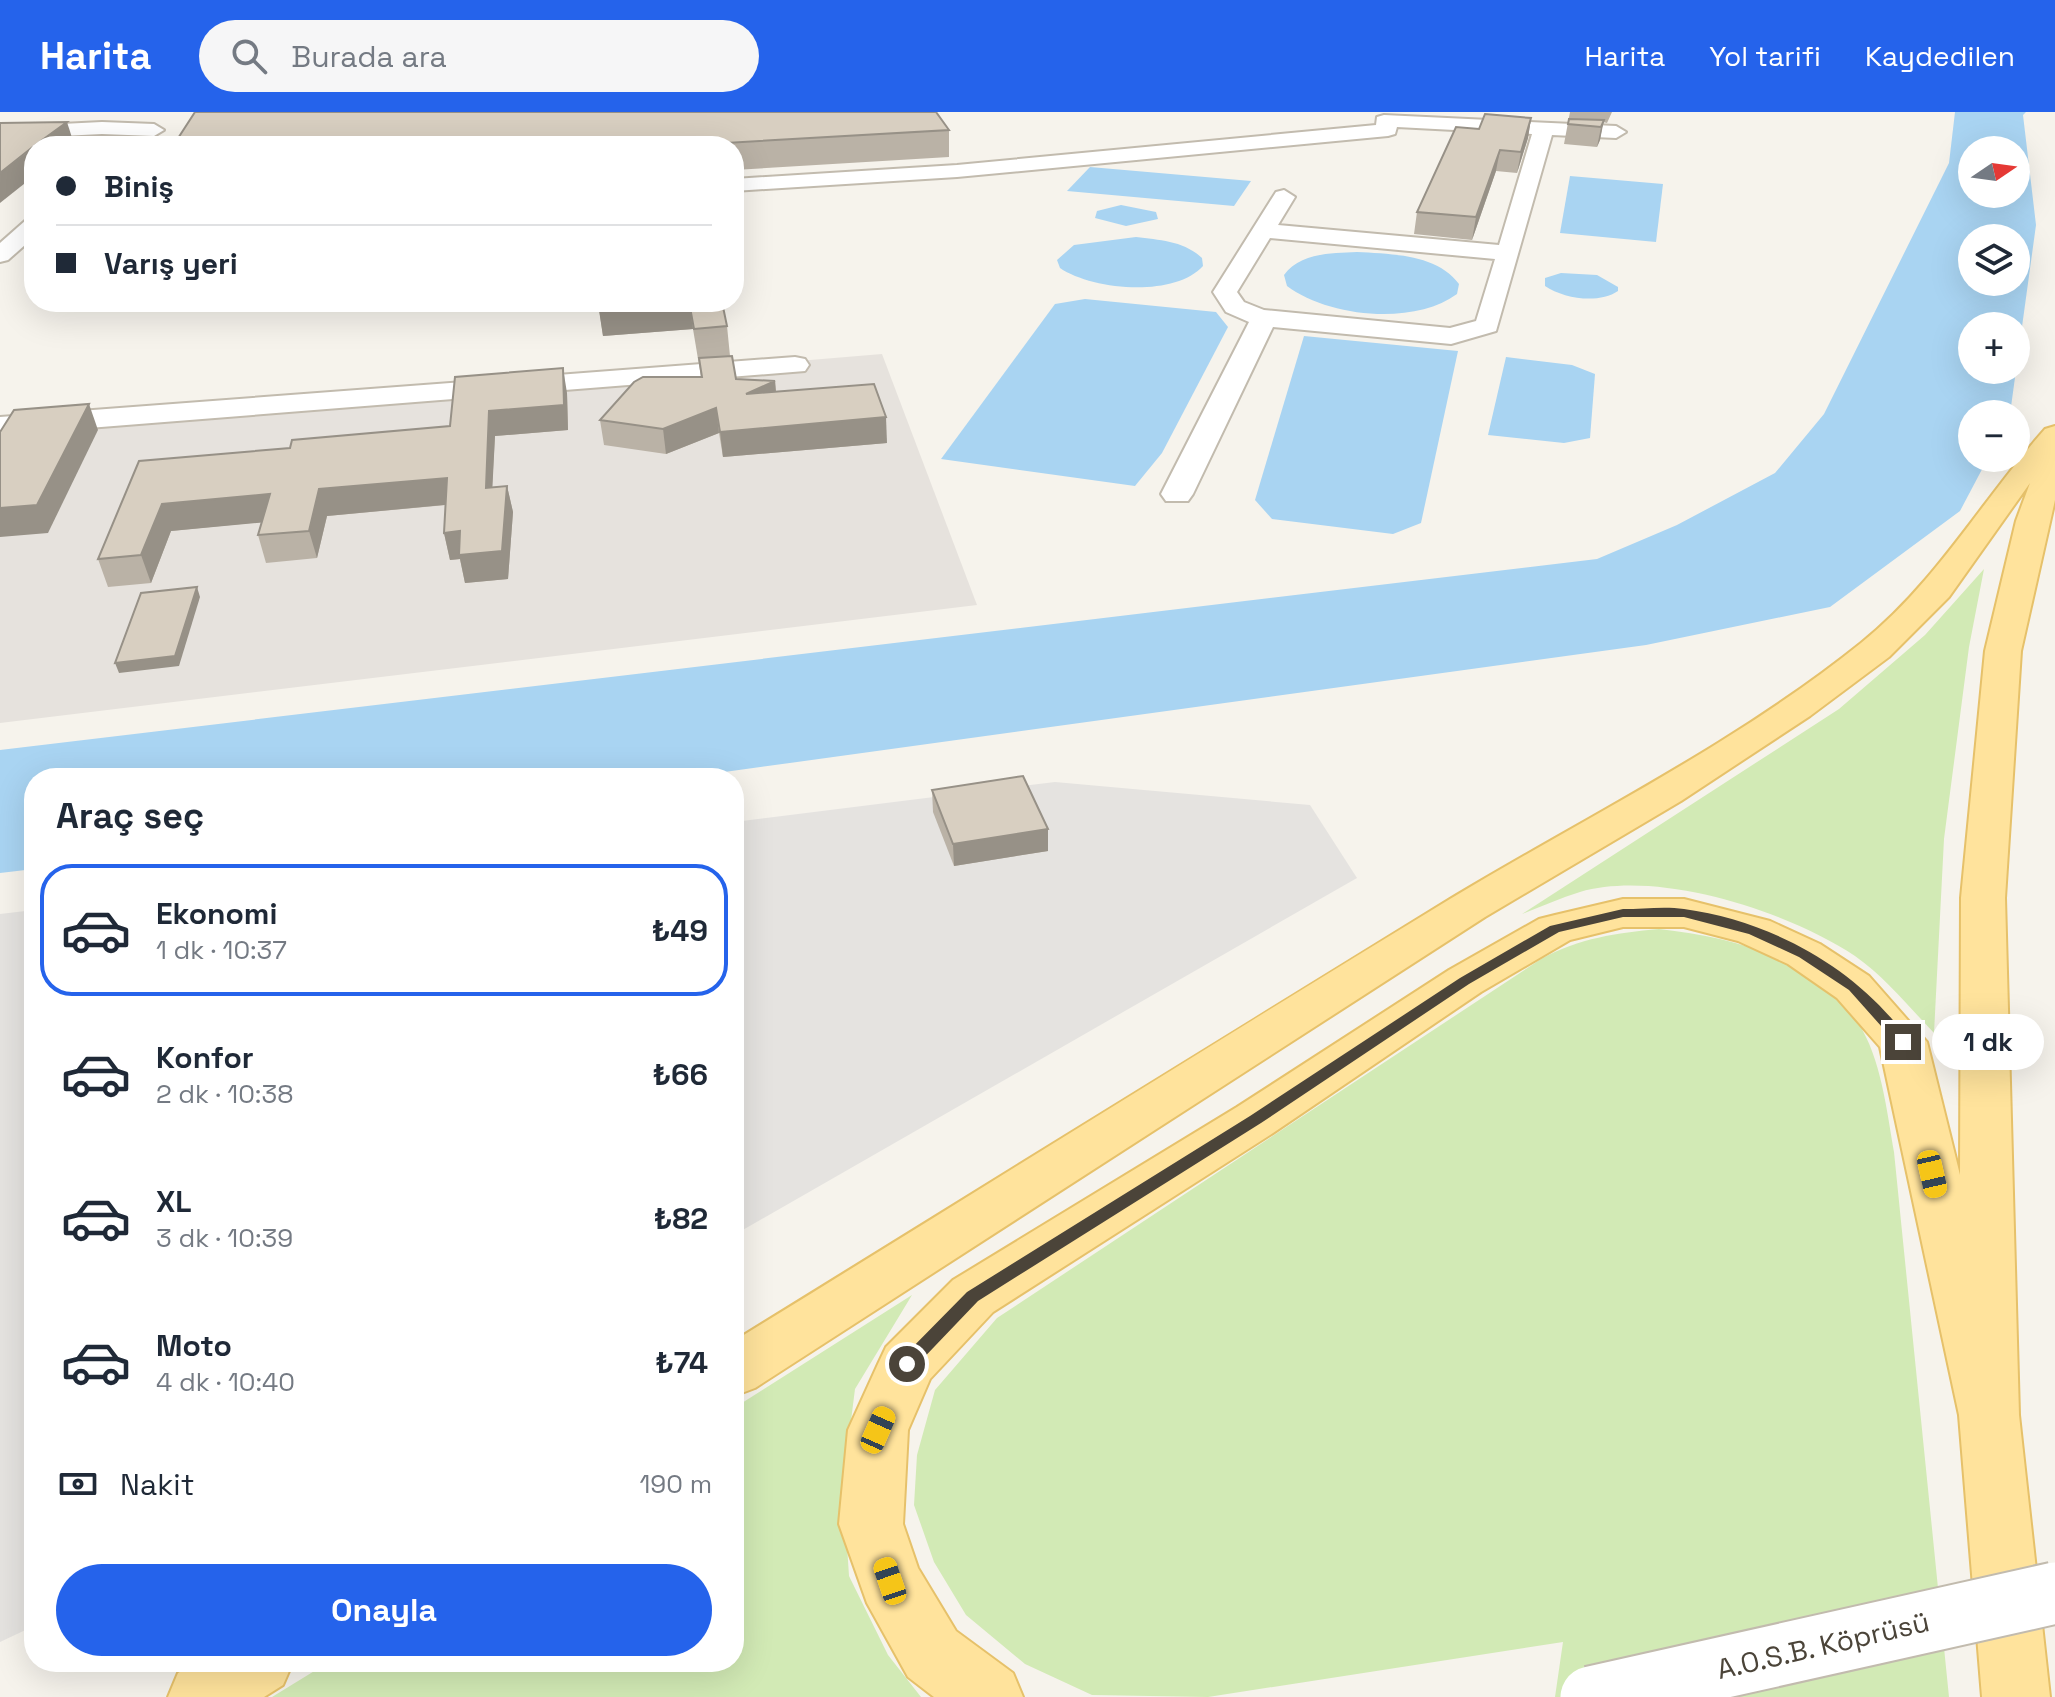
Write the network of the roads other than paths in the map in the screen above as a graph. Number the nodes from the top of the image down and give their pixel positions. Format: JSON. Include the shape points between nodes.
{"nodes":[{"id":1,"x":1544,"y":128,"type":"junction"},
{"id":2,"x":1616,"y":132,"type":"dead end"},
{"id":3,"x":0,"y":133,"type":"edge"},
{"id":4,"x":146,"y":136,"type":"edge"},
{"id":5,"x":744,"y":184,"type":"edge"},
{"id":6,"x":1284,"y":197,"type":"dead end"},
{"id":7,"x":1261,"y":230,"type":"junction"},
{"id":8,"x":24,"y":235,"type":"edge"},
{"id":9,"x":1508,"y":253,"type":"junction"},
{"id":10,"x":0,"y":255,"type":"edge"},
{"id":11,"x":1264,"y":318,"type":"junction"},
{"id":12,"x":795,"y":365,"type":"dead end"},
{"id":13,"x":0,"y":426,"type":"edge"},
{"id":14,"x":2055,"y":435,"type":"edge"},
{"id":15,"x":2055,"y":456,"type":"edge"},
{"id":16,"x":1177,"y":494,"type":"dead end"},
{"id":17,"x":744,"y":1365,"type":"edge"},
{"id":18,"x":1989,"y":1415,"type":"junction"},
{"id":19,"x":2055,"y":1593,"type":"edge"},
{"id":20,"x":243,"y":1672,"type":"edge"},
{"id":21,"x":202,"y":1697,"type":"edge"},
{"id":22,"x":989,"y":1697,"type":"edge"},
{"id":23,"x":1591,"y":1697,"type":"edge"},
{"id":24,"x":2016,"y":1697,"type":"edge"}],
"edges":[{"from":1,"to":2,"type":"street"},
{"from":1,"to":5,"type":"street","via":[[1384,121],[1388,130],[957,171]]},
{"from":1,"to":9,"type":"street"},
{"from":3,"to":4,"type":"street","via":[[154,130]]},
{"from":6,"to":7,"type":"street"},
{"from":7,"to":9,"type":"street"},
{"from":7,"to":11,"type":"street","via":[[1225,292],[1239,310]]},
{"from":8,"to":10,"type":"street"},
{"from":9,"to":11,"type":"street","via":[[1487,326],[1465,334]]},
{"from":11,"to":16,"type":"street"},
{"from":12,"to":13,"type":"street"},
{"from":14,"to":17,"type":"main road","via":[[1937,590],[1876,649],[1797,708],[1667,792],[1469,907]]},
{"from":15,"to":18,"type":"main road","via":[[2032,521],[2003,651],[1983,898]]},
{"from":18,"to":22,"type":"main road","via":[[1903,1042],[1853,987],[1804,954],[1754,931],[1684,913],[1623,913],[1555,929],[1465,981],[973,1296],[907,1364],[878,1430],[871,1524],[890,1581],[932,1654]]},
{"from":18,"to":24,"type":"main road"},
{"from":19,"to":23,"type":"street","name":"A.O.S.B. Köprüsü","bridge":true},
{"from":20,"to":21,"type":"main road"}]}
